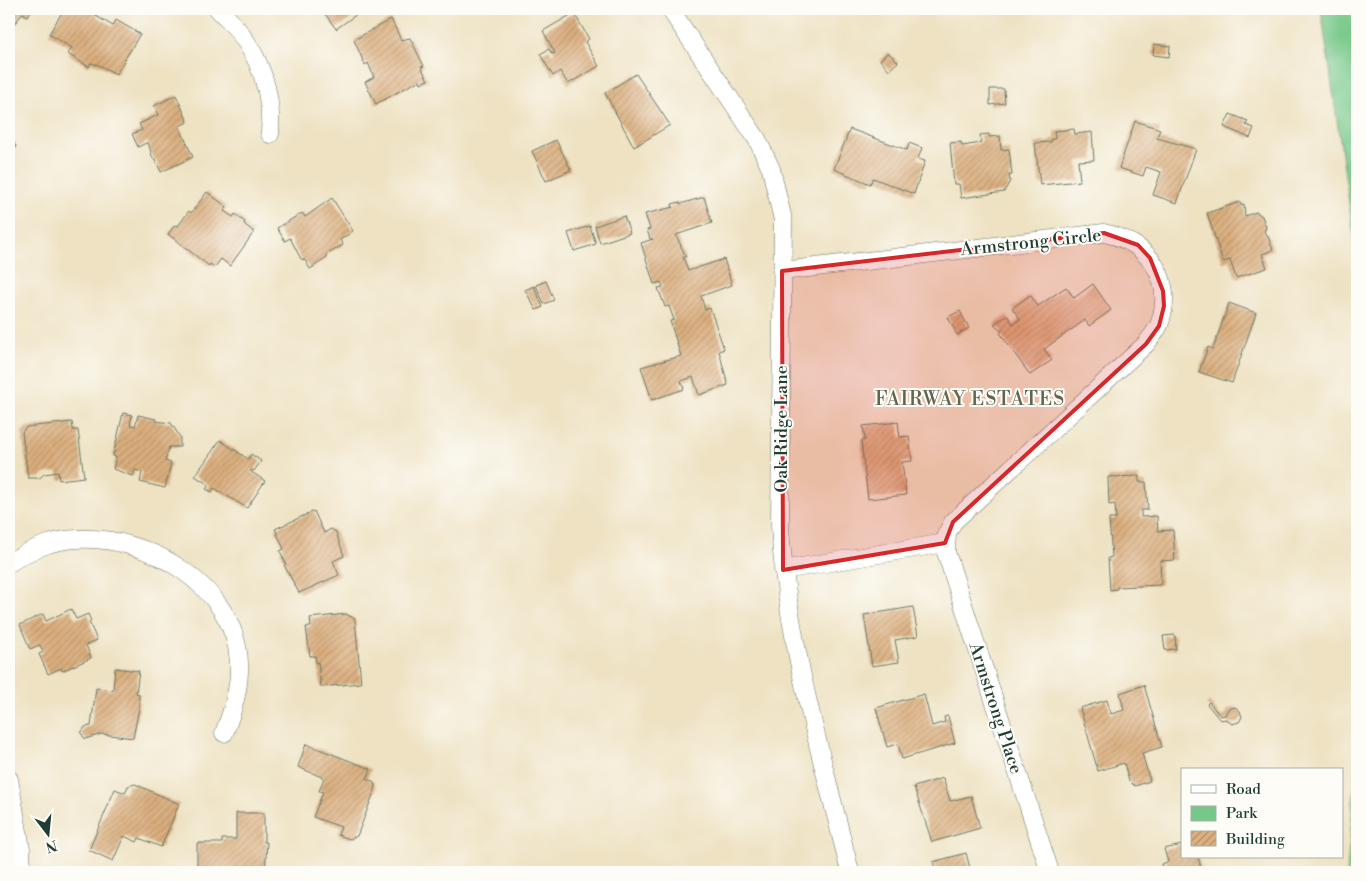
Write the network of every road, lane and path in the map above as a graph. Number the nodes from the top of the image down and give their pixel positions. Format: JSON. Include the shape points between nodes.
{"nodes":[{"id":1,"x":218,"y":9,"type":"edge"},
{"id":2,"x":670,"y":9,"type":"edge"},
{"id":3,"x":270,"y":134,"type":"dead end"},
{"id":4,"x":782,"y":271,"type":"junction"},
{"id":5,"x":945,"y":543,"type":"junction"},
{"id":6,"x":9,"y":563,"type":"edge"},
{"id":7,"x":783,"y":570,"type":"junction"},
{"id":8,"x":224,"y":733,"type":"dead end"},
{"id":9,"x":9,"y":779,"type":"edge"},
{"id":10,"x":22,"y":872,"type":"edge"},
{"id":11,"x":850,"y":872,"type":"edge"},
{"id":12,"x":1050,"y":872,"type":"edge"}],
"edges":[{"from":1,"to":3,"type":"street","via":[[249,45],[261,69],[268,96]]},
{"from":2,"to":4,"type":"street","name":"Oak Ridge Lane","via":[[757,139],[771,169],[782,220]]},
{"from":4,"to":5,"type":"street","name":"Armstrong Circle","via":[[1104,233],[1138,245],[1150,258],[1161,284],[1164,306],[1159,326],[1146,344],[953,522]]},
{"from":4,"to":7,"type":"street","name":"Oak Ridge Lane","via":[[780,526]]},
{"from":5,"to":7,"type":"street"},
{"from":5,"to":12,"type":"street","name":"Armstrong Place"},
{"from":6,"to":8,"type":"street","via":[[54,542],[104,539],[139,548],[168,561],[193,578],[211,596],[225,618],[239,662],[232,714]]},
{"from":7,"to":11,"type":"street","name":"Oak Ridge Lane","via":[[791,622]]},
{"from":9,"to":10,"type":"street"}]}
